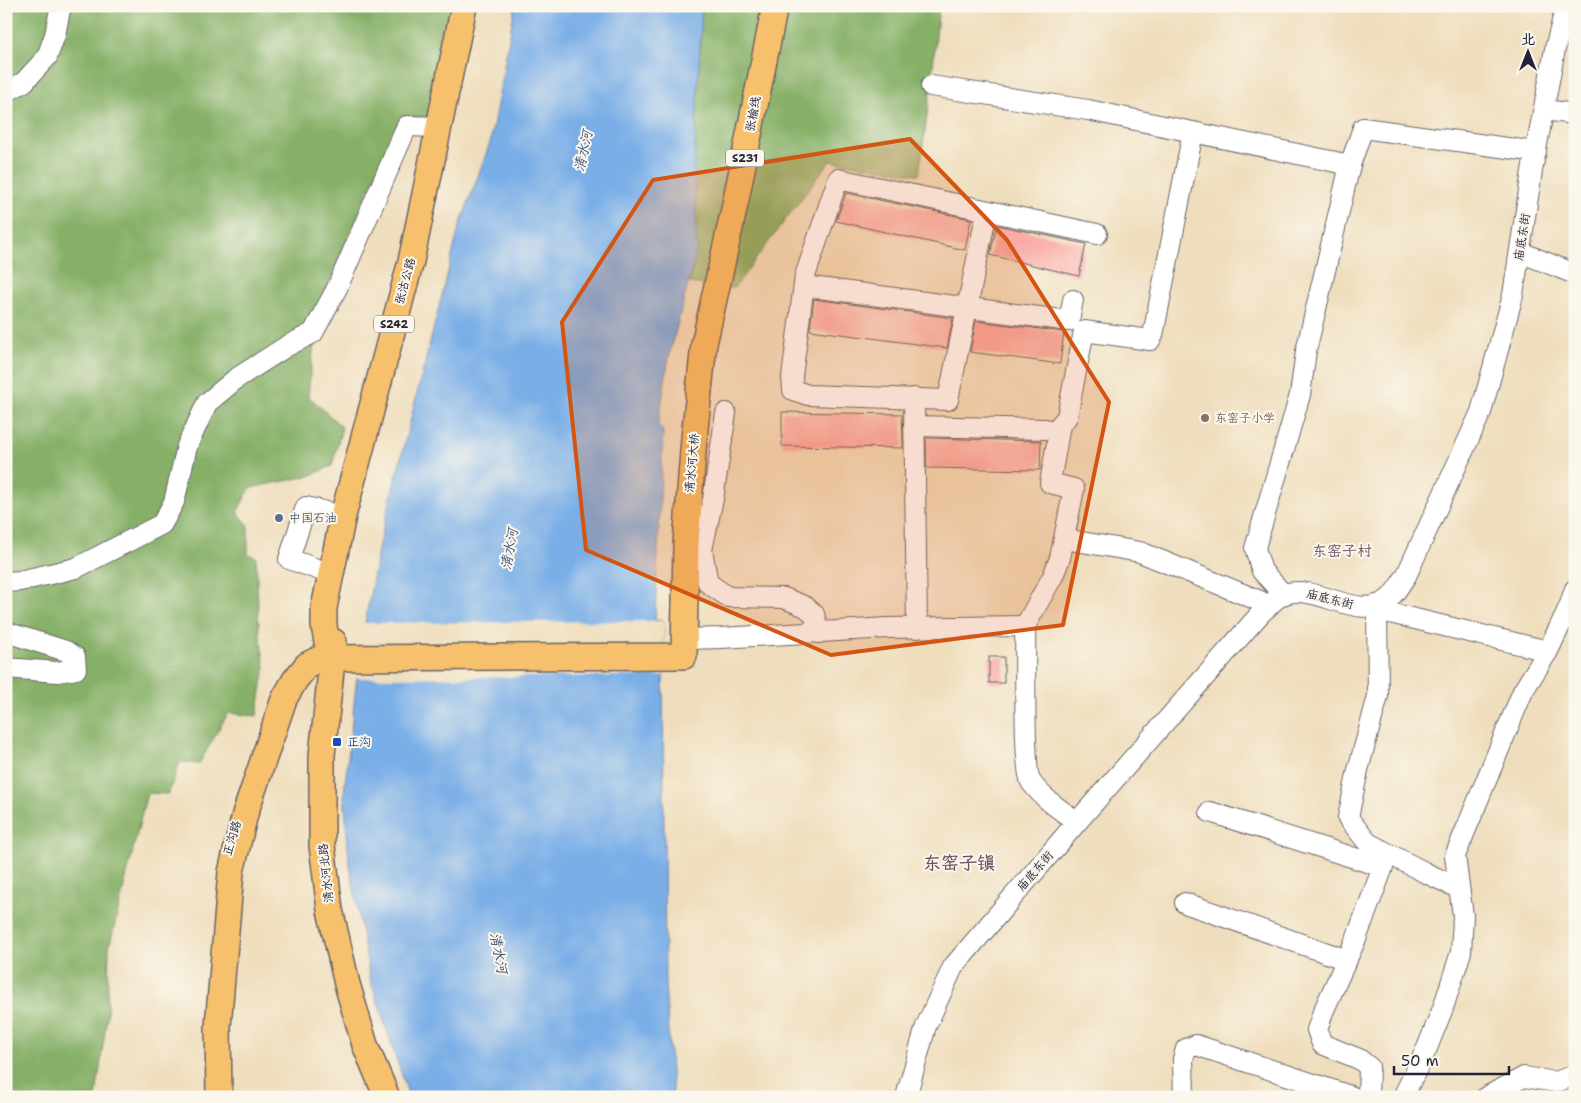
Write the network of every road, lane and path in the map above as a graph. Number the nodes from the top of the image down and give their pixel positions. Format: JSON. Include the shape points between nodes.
{"nodes":[{"id":1,"x":59,"y":6,"type":"edge"},
{"id":2,"x":464,"y":6,"type":"edge"},
{"id":3,"x":775,"y":6,"type":"edge"},
{"id":4,"x":1566,"y":6,"type":"edge"},
{"id":5,"x":931,"y":86,"type":"dead end"},
{"id":6,"x":6,"y":92,"type":"edge"},
{"id":7,"x":1544,"y":110,"type":"junction"},
{"id":8,"x":1575,"y":114,"type":"edge"},
{"id":9,"x":438,"y":127,"type":"junction"},
{"id":10,"x":1193,"y":132,"type":"junction"},
{"id":11,"x":1536,"y":152,"type":"junction"},
{"id":12,"x":1350,"y":165,"type":"junction"},
{"id":13,"x":987,"y":211,"type":"junction"},
{"id":14,"x":1097,"y":234,"type":"dead end"},
{"id":15,"x":1520,"y":252,"type":"junction"},
{"id":16,"x":1575,"y":274,"type":"edge"},
{"id":17,"x":804,"y":286,"type":"junction"},
{"id":18,"x":1072,"y":300,"type":"dead end"},
{"id":19,"x":966,"y":309,"type":"junction"},
{"id":20,"x":712,"y":310,"type":"joint"},
{"id":21,"x":914,"y":398,"type":"junction"},
{"id":22,"x":726,"y":413,"type":"dead end"},
{"id":23,"x":914,"y":426,"type":"junction"},
{"id":24,"x":1046,"y":428,"type":"dead end"},
{"id":25,"x":343,"y":516,"type":"junction"},
{"id":26,"x":1064,"y":539,"type":"junction"},
{"id":27,"x":331,"y":574,"type":"junction"},
{"id":28,"x":6,"y":582,"type":"edge"},
{"id":29,"x":1575,"y":589,"type":"edge"},
{"id":30,"x":1284,"y":594,"type":"junction"},
{"id":31,"x":1377,"y":606,"type":"junction"},
{"id":32,"x":1268,"y":607,"type":"junction"},
{"id":33,"x":1026,"y":626,"type":"junction"},
{"id":34,"x":917,"y":628,"type":"junction"},
{"id":35,"x":6,"y":632,"type":"edge"},
{"id":36,"x":819,"y":633,"type":"junction"},
{"id":37,"x":1566,"y":633,"type":"edge"},
{"id":38,"x":676,"y":642,"type":"junction"},
{"id":39,"x":327,"y":648,"type":"junction"},
{"id":40,"x":1548,"y":651,"type":"junction"},
{"id":41,"x":6,"y":668,"type":"edge"},
{"id":42,"x":1210,"y":812,"type":"dead end"},
{"id":43,"x":1077,"y":822,"type":"junction"},
{"id":44,"x":1458,"y":888,"type":"junction"},
{"id":45,"x":1185,"y":904,"type":"dead end"},
{"id":46,"x":1347,"y":960,"type":"junction"},
{"id":47,"x":1575,"y":1075,"type":"edge"},
{"id":48,"x":208,"y":1097,"type":"edge"},
{"id":49,"x":219,"y":1097,"type":"edge"},
{"id":50,"x":376,"y":1097,"type":"edge"},
{"id":51,"x":387,"y":1097,"type":"edge"},
{"id":52,"x":906,"y":1097,"type":"edge"},
{"id":53,"x":1184,"y":1097,"type":"edge"},
{"id":54,"x":1353,"y":1097,"type":"edge"},
{"id":55,"x":1368,"y":1097,"type":"edge"},
{"id":56,"x":1403,"y":1097,"type":"edge"},
{"id":57,"x":1486,"y":1097,"type":"edge"}],
"edges":[{"from":1,"to":6,"type":"street","via":[[55,35],[47,57],[24,82]]},
{"from":2,"to":9,"type":"main road","name":"张沽公路","number":"S242"},
{"from":3,"to":20,"type":"main road","name":"张榆线","number":"S231"},
{"from":4,"to":7,"type":"street","name":"庙底东街"},
{"from":5,"to":10,"type":"street","via":[[1088,110]]},
{"from":7,"to":8,"type":"street"},
{"from":7,"to":11,"type":"street","name":"庙底东街"},
{"from":9,"to":25,"type":"main road","name":"张沽公路","number":"S242","via":[[411,261]]},
{"from":9,"to":28,"type":"street","via":[[407,126],[337,288],[313,333],[237,378],[207,403],[187,446],[174,502],[162,524],[76,568]]},
{"from":10,"to":12,"type":"street"},
{"from":10,"to":26,"type":"street","via":[[1153,335],[1150,340],[1084,332],[1067,417],[1060,425],[1050,483],[1074,489]]},
{"from":11,"to":12,"type":"street","via":[[1363,128]]},
{"from":11,"to":15,"type":"street","name":"庙底东街"},
{"from":12,"to":30,"type":"street","via":[[1306,351],[1300,396],[1255,548],[1262,571]]},
{"from":13,"to":14,"type":"street"},
{"from":13,"to":17,"type":"street","via":[[838,179]]},
{"from":13,"to":19,"type":"street"},
{"from":15,"to":16,"type":"street"},
{"from":15,"to":31,"type":"street","name":"庙底东街","via":[[1513,295],[1481,412],[1406,576],[1390,598]]},
{"from":17,"to":19,"type":"street"},
{"from":17,"to":21,"type":"street","via":[[793,390],[808,395]]},
{"from":18,"to":19,"type":"street","via":[[1069,322]]},
{"from":19,"to":21,"type":"street","via":[[948,400]]},
{"from":20,"to":38,"type":"main road","name":"清水河大桥","number":"S231","via":[[704,344]]},
{"from":21,"to":23,"type":"street"},
{"from":22,"to":36,"type":"street","via":[[702,550],[708,583],[728,597],[784,598],[806,607],[814,614]]},
{"from":23,"to":24,"type":"street"},
{"from":23,"to":34,"type":"street"},
{"from":25,"to":27,"type":"main road","name":"张沽公路","number":"S242"},
{"from":25,"to":27,"type":"street","via":[[306,507],[289,559]]},
{"from":26,"to":32,"type":"street","via":[[1140,552]]},
{"from":26,"to":33,"type":"street","via":[[1053,576]]},
{"from":27,"to":39,"type":"main road","name":"张沽公路","number":"S242","via":[[324,608]]},
{"from":29,"to":37,"type":"street"},
{"from":30,"to":31,"type":"street","name":"庙底东街","via":[[1299,591],[1355,606]]},
{"from":30,"to":32,"type":"street","name":"庙底东街"},
{"from":31,"to":40,"type":"street","via":[[1390,613]]},
{"from":31,"to":44,"type":"street","via":[[1378,696],[1348,818],[1368,843]]},
{"from":32,"to":43,"type":"street","name":"庙底东街"},
{"from":33,"to":34,"type":"street"},
{"from":33,"to":43,"type":"street","via":[[1030,780],[1044,797]]},
{"from":34,"to":36,"type":"street"},
{"from":35,"to":41,"type":"street","via":[[66,650],[75,657],[76,669],[57,672]]},
{"from":36,"to":38,"type":"street","via":[[722,638],[694,656]]},
{"from":37,"to":40,"type":"street"},
{"from":38,"to":39,"type":"main road","name":"正沟路","via":[[359,650]]},
{"from":39,"to":48,"type":"main road","name":"正沟路","via":[[310,645],[289,664],[275,694],[223,867],[216,913],[208,1028]]},
{"from":39,"to":49,"type":"main road","name":"正沟路","via":[[307,665],[284,699],[245,814],[231,872],[218,1026]]},
{"from":39,"to":50,"type":"main road","name":"清水河北路","via":[[314,712],[311,766],[312,846],[319,912],[337,986]]},
{"from":39,"to":51,"type":"main road","name":"清水河北路","via":[[322,845],[330,910],[365,1044]]},
{"from":40,"to":44,"type":"street","via":[[1523,691],[1455,856]]},
{"from":42,"to":46,"type":"street","via":[[1383,867]]},
{"from":43,"to":52,"type":"street","name":"庙底东街","via":[[953,967],[926,1026]]},
{"from":44,"to":56,"type":"street","via":[[1463,916],[1461,952],[1443,1008]]},
{"from":45,"to":46,"type":"street"},
{"from":46,"to":55,"type":"street","via":[[1317,1030],[1322,1044],[1359,1059],[1369,1067]]},
{"from":47,"to":57,"type":"street","via":[[1556,1082],[1524,1077]]},
{"from":53,"to":54,"type":"street","via":[[1183,1059],[1186,1049],[1196,1045]]}]}
